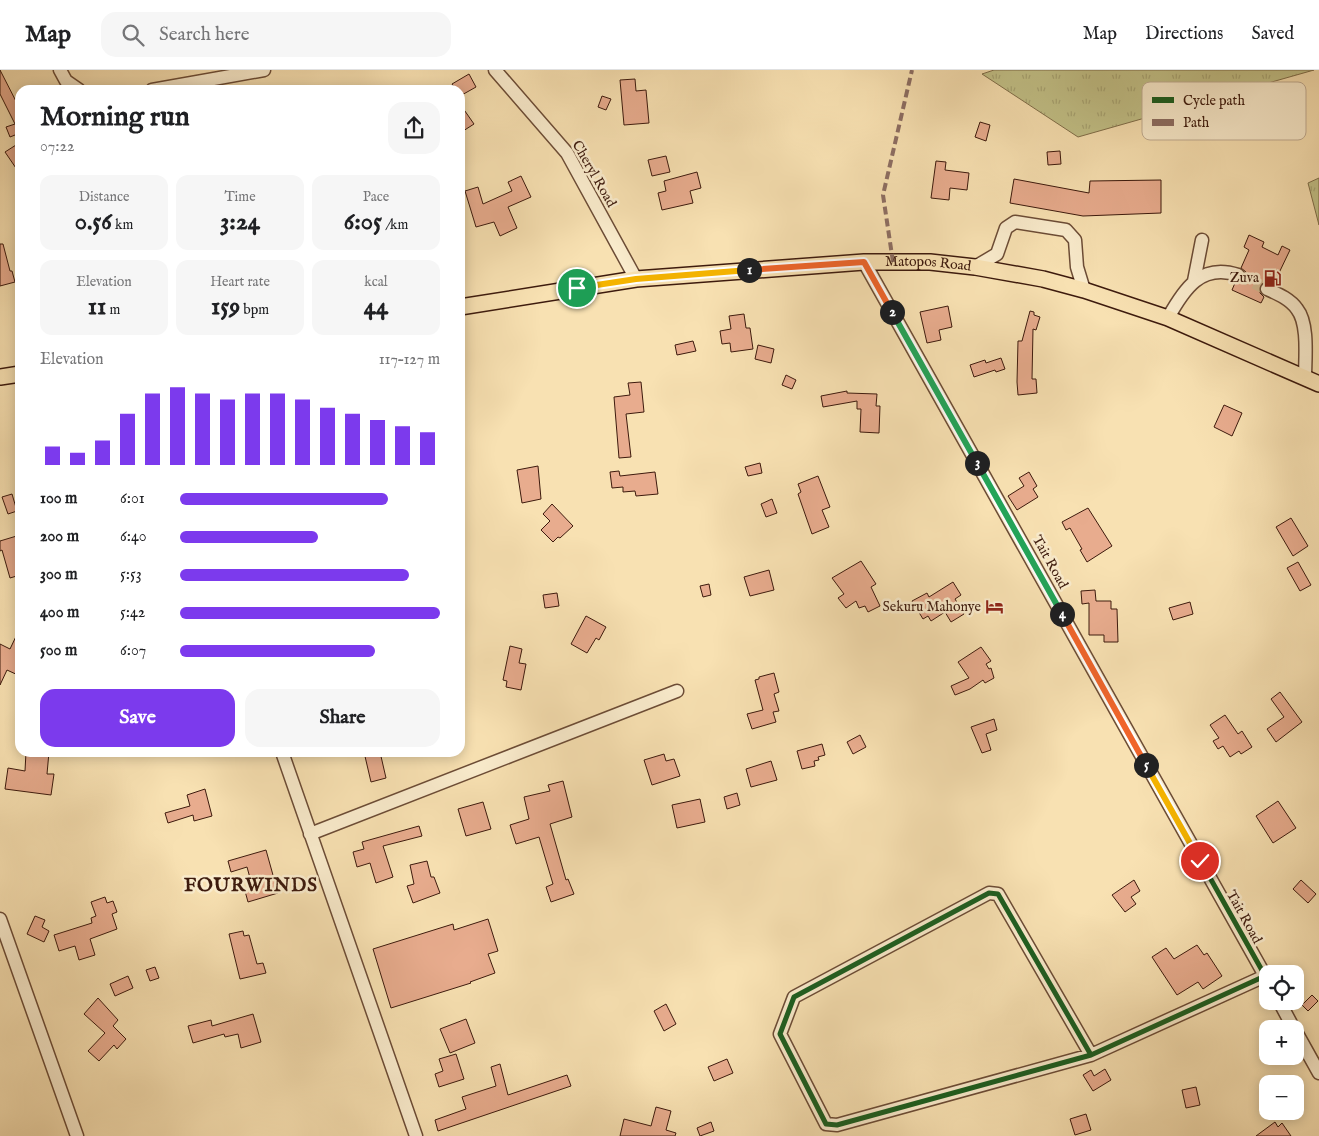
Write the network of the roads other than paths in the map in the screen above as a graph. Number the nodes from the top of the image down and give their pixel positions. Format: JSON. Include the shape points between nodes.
{"nodes":[{"id":1,"x":60,"y":70,"type":"edge"},
{"id":2,"x":264,"y":70,"type":"edge"},
{"id":3,"x":495,"y":70,"type":"edge"},
{"id":4,"x":72,"y":85,"type":"edge"},
{"id":5,"x":180,"y":85,"type":"edge"},
{"id":6,"x":1202,"y":240,"type":"dead end"},
{"id":7,"x":864,"y":262,"type":"junction"},
{"id":8,"x":975,"y":267,"type":"junction"},
{"id":9,"x":1238,"y":274,"type":"tunnel mouth"},
{"id":10,"x":636,"y":279,"type":"junction"},
{"id":11,"x":1194,"y":281,"type":"junction"},
{"id":12,"x":1267,"y":289,"type":"tunnel mouth"},
{"id":13,"x":1084,"y":290,"type":"junction"},
{"id":14,"x":465,"y":306,"type":"edge"},
{"id":15,"x":1168,"y":318,"type":"junction"},
{"id":16,"x":15,"y":375,"type":"edge"},
{"id":17,"x":0,"y":377,"type":"edge"},
{"id":18,"x":1312,"y":381,"type":"edge"},
{"id":19,"x":677,"y":691,"type":"dead end"},
{"id":20,"x":284,"y":757,"type":"edge"},
{"id":21,"x":310,"y":834,"type":"junction"},
{"id":22,"x":0,"y":919,"type":"edge"},
{"id":23,"x":4,"y":943,"type":"edge"},
{"id":24,"x":1259,"y":966,"type":"edge"},
{"id":25,"x":1259,"y":981,"type":"edge"},
{"id":26,"x":1304,"y":1046,"type":"edge"},
{"id":27,"x":1091,"y":1055,"type":"junction"},
{"id":28,"x":1319,"y":1073,"type":"edge"},
{"id":29,"x":77,"y":1136,"type":"edge"},
{"id":30,"x":416,"y":1136,"type":"edge"}],
"edges":[{"from":1,"to":4,"type":"street"},
{"from":2,"to":5,"type":"street"},
{"from":3,"to":10,"type":"street","name":"Cheryl Road","via":[[567,153]]},
{"from":6,"to":11,"type":"street"},
{"from":7,"to":8,"type":"main road","name":"Matopos Road","via":[[930,262]]},
{"from":7,"to":10,"type":"main road","name":"Matopos Road"},
{"from":7,"to":24,"type":"street","name":"Tait Road"},
{"from":8,"to":13,"type":"main road","name":"Matopos Road"},
{"from":8,"to":13,"type":"street","via":[[996,254],[1006,228],[1015,222],[1066,230],[1075,240],[1077,267]]},
{"from":9,"to":11,"type":"street","via":[[1211,273]]},
{"from":10,"to":14,"type":"main road","name":"Matopos Road"},
{"from":11,"to":15,"type":"street","via":[[1184,290]]},
{"from":12,"to":18,"type":"street","via":[[1285,298],[1302,319]]},
{"from":13,"to":15,"type":"main road","name":"Matopos Road"},
{"from":15,"to":18,"type":"main road","name":"Matopos Road"},
{"from":16,"to":17,"type":"main road"},
{"from":19,"to":21,"type":"street"},
{"from":20,"to":21,"type":"street"},
{"from":21,"to":30,"type":"street"},
{"from":22,"to":23,"type":"street"},
{"from":23,"to":29,"type":"street"},
{"from":25,"to":27,"type":"street"},
{"from":26,"to":28,"type":"street"},
{"from":27,"to":27,"type":"street","via":[[837,1125],[826,1124],[780,1034],[794,997],[989,893],[998,894]]}]}
